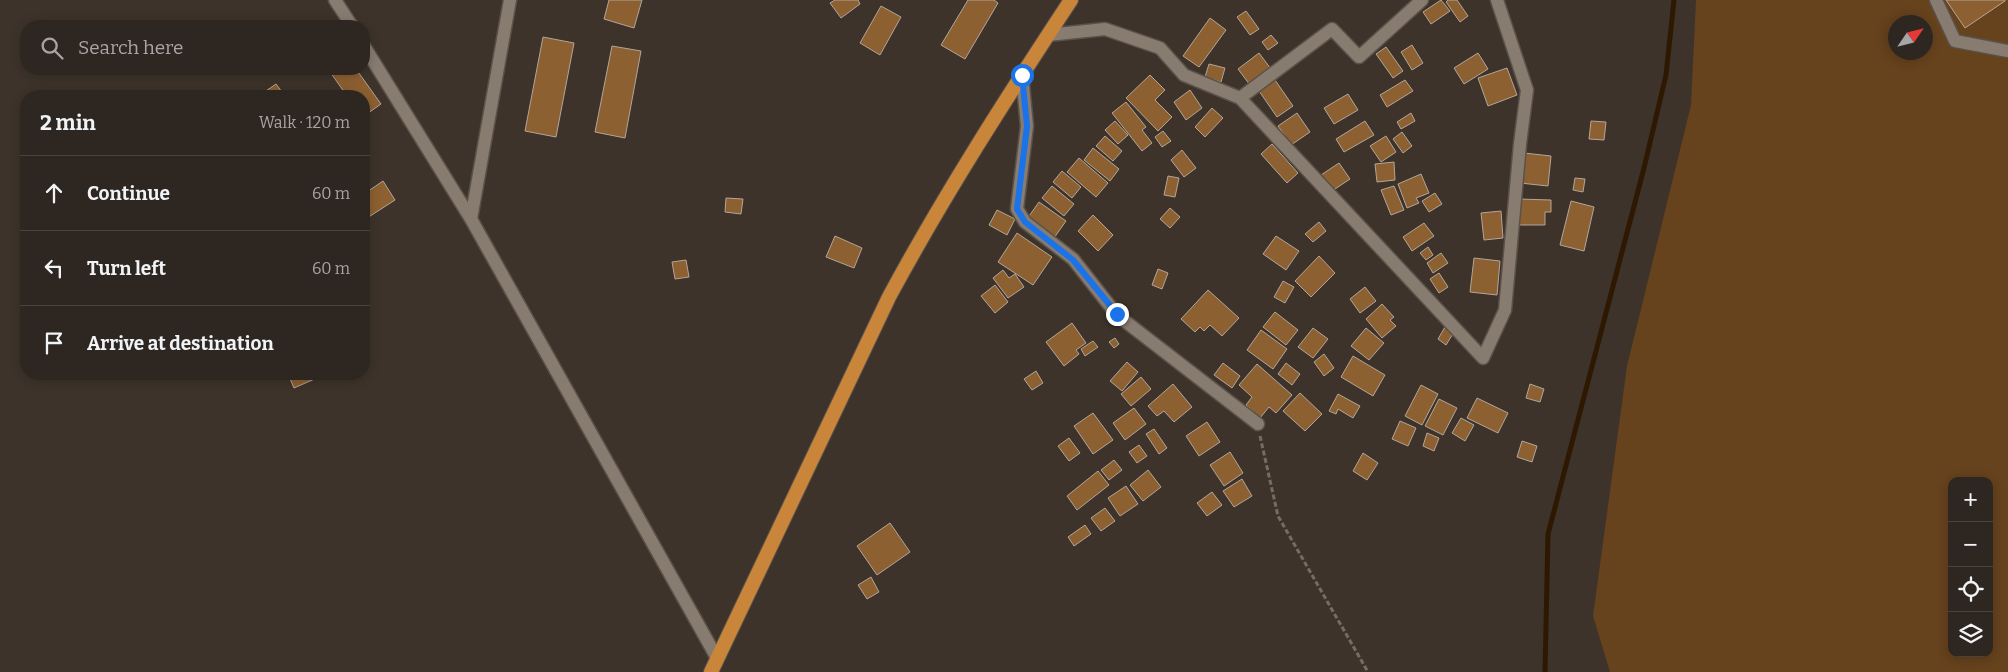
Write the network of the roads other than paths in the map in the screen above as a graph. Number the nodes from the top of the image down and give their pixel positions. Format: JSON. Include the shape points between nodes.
{"nodes":[{"id":1,"x":335,"y":0,"type":"edge"},
{"id":2,"x":510,"y":0,"type":"edge"},
{"id":3,"x":1071,"y":0,"type":"edge"},
{"id":4,"x":1422,"y":0,"type":"edge"},
{"id":5,"x":1497,"y":0,"type":"edge"},
{"id":6,"x":1936,"y":0,"type":"edge"},
{"id":7,"x":348,"y":20,"type":"edge"},
{"id":8,"x":1048,"y":35,"type":"junction"},
{"id":9,"x":2008,"y":51,"type":"edge"},
{"id":10,"x":370,"y":56,"type":"edge"},
{"id":11,"x":1022,"y":75,"type":"junction"},
{"id":12,"x":1240,"y":98,"type":"junction"},
{"id":13,"x":471,"y":219,"type":"junction"},
{"id":14,"x":1258,"y":424,"type":"road end"},
{"id":15,"x":717,"y":658,"type":"junction"},
{"id":16,"x":711,"y":672,"type":"edge"}],
"edges":[{"from":1,"to":7,"type":"street"},
{"from":2,"to":13,"type":"street"},
{"from":3,"to":8,"type":"highway"},
{"from":4,"to":12,"type":"street","via":[[1359,57],[1332,29]]},
{"from":5,"to":12,"type":"street","via":[[1527,90],[1505,310],[1483,358]]},
{"from":6,"to":9,"type":"street","via":[[1955,41]]},
{"from":8,"to":11,"type":"highway"},
{"from":8,"to":12,"type":"street","via":[[1105,29],[1160,48],[1184,75]]},
{"from":10,"to":13,"type":"street"},
{"from":11,"to":14,"type":"street","via":[[1027,126],[1017,209],[1025,222],[1073,260],[1117,314]]},
{"from":11,"to":15,"type":"highway","via":[[889,297]]},
{"from":13,"to":15,"type":"street"},
{"from":15,"to":16,"type":"highway"}]}
